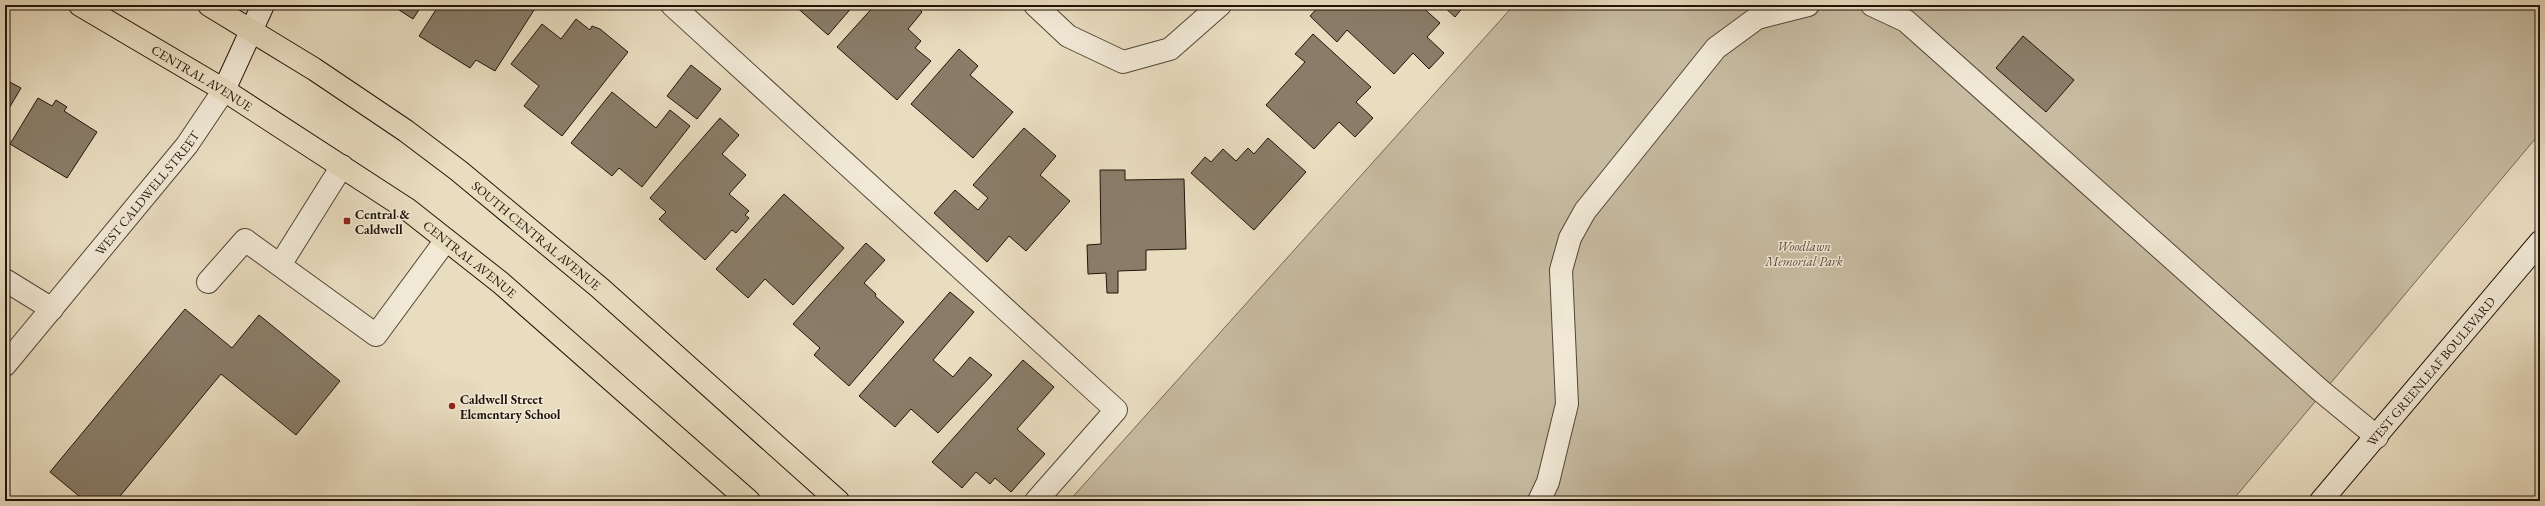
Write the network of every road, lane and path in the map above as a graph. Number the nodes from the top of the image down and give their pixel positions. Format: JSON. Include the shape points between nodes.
{"nodes":[{"id":1,"x":80,"y":5,"type":"edge"},
{"id":2,"x":209,"y":5,"type":"edge"},
{"id":3,"x":263,"y":5,"type":"edge"},
{"id":4,"x":672,"y":5,"type":"edge"},
{"id":5,"x":1035,"y":5,"type":"edge"},
{"id":6,"x":1220,"y":5,"type":"edge"},
{"id":7,"x":1808,"y":5,"type":"edge"},
{"id":8,"x":1872,"y":5,"type":"edge"},
{"id":9,"x":252,"y":30,"type":"junction"},
{"id":10,"x":224,"y":90,"type":"junction"},
{"id":11,"x":342,"y":166,"type":"junction"},
{"id":12,"x":446,"y":240,"type":"junction"},
{"id":13,"x":2540,"y":242,"type":"edge"},
{"id":14,"x":280,"y":265,"type":"junction"},
{"id":15,"x":5,"y":280,"type":"edge"},
{"id":16,"x":208,"y":282,"type":"dead end"},
{"id":17,"x":52,"y":308,"type":"junction"},
{"id":18,"x":5,"y":364,"type":"edge"},
{"id":19,"x":2377,"y":436,"type":"junction"},
{"id":20,"x":749,"y":501,"type":"edge"},
{"id":21,"x":838,"y":501,"type":"edge"},
{"id":22,"x":1036,"y":501,"type":"edge"},
{"id":23,"x":1539,"y":501,"type":"edge"},
{"id":24,"x":2321,"y":501,"type":"edge"}],
"edges":[{"from":1,"to":10,"type":"main road","name":"CENTRAL AVENUE"},
{"from":2,"to":9,"type":"main road","name":"SOUTH CENTRAL AVENUE"},
{"from":3,"to":9,"type":"street","name":"WEST CALDWELL STREET"},
{"from":4,"to":22,"type":"street","via":[[1116,410]]},
{"from":5,"to":6,"type":"street","via":[[1068,36],[1123,62],[1170,49]]},
{"from":7,"to":23,"type":"street","via":[[1757,18],[1716,48],[1585,211],[1570,238],[1561,270],[1567,404],[1548,482]]},
{"from":8,"to":19,"type":"street","via":[[1906,21],[2309,380]]},
{"from":9,"to":10,"type":"street","name":"WEST CALDWELL STREET"},
{"from":9,"to":21,"type":"main road","name":"SOUTH CENTRAL AVENUE","via":[[314,68],[459,171],[600,288]]},
{"from":10,"to":11,"type":"main road","name":"CENTRAL AVENUE"},
{"from":10,"to":17,"type":"street","name":"WEST CALDWELL STREET","via":[[187,145]]},
{"from":11,"to":12,"type":"main road","name":"CENTRAL AVENUE","via":[[407,209]]},
{"from":11,"to":14,"type":"street"},
{"from":12,"to":14,"type":"street","via":[[376,334]]},
{"from":12,"to":20,"type":"main road","name":"CENTRAL AVENUE","via":[[513,293]]},
{"from":13,"to":19,"type":"street","name":"WEST GREENLEAF BOULEVARD"},
{"from":14,"to":16,"type":"street","via":[[245,240]]},
{"from":15,"to":17,"type":"street"},
{"from":17,"to":18,"type":"street","name":"WEST CALDWELL STREET"},
{"from":19,"to":24,"type":"street","name":"WEST GREENLEAF BOULEVARD"}]}
